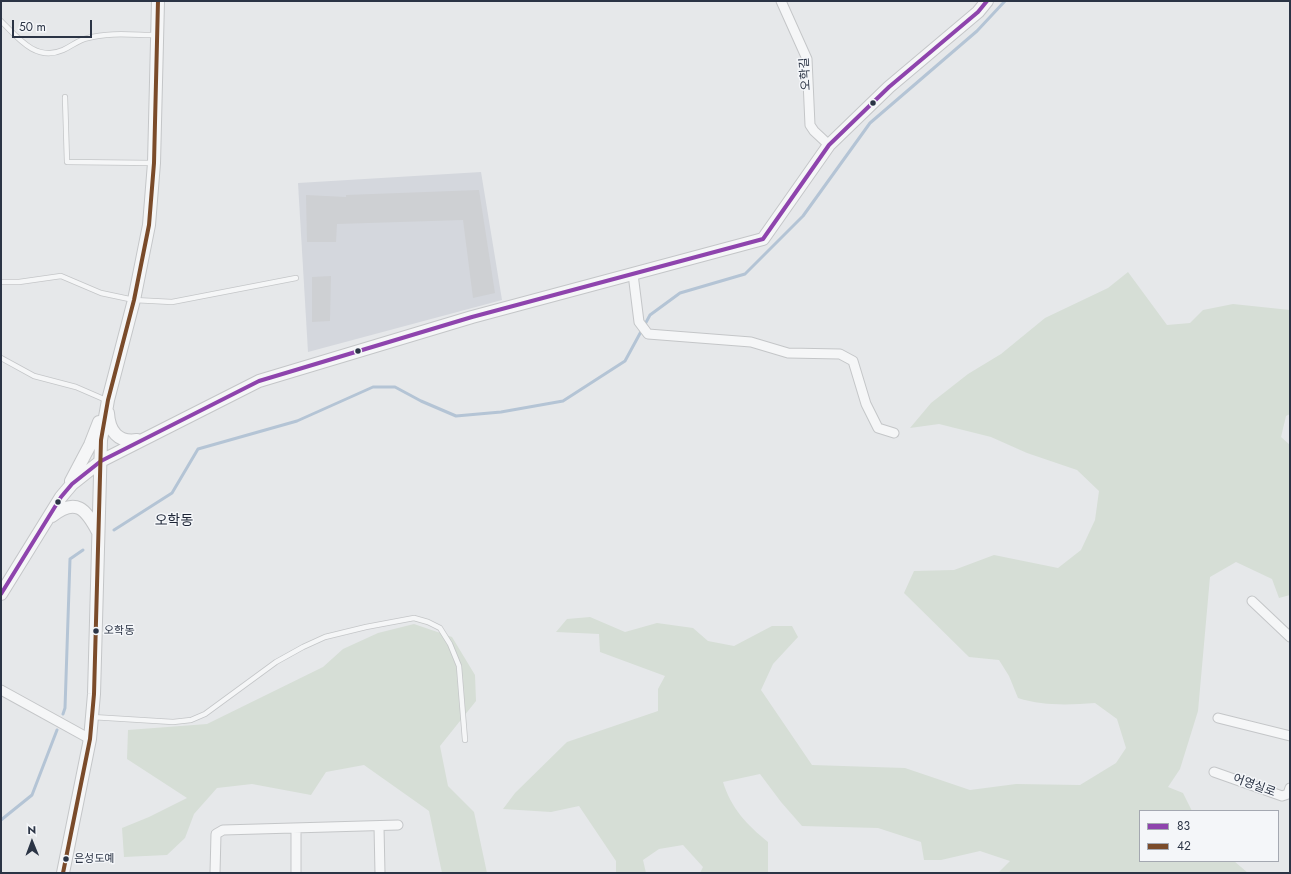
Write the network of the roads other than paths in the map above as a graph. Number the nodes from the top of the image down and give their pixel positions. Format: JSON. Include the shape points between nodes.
{"nodes":[{"id":1,"x":158,"y":1,"type":"edge"},
{"id":2,"x":781,"y":1,"type":"edge"},
{"id":3,"x":987,"y":1,"type":"edge"},
{"id":4,"x":1,"y":21,"type":"edge"},
{"id":5,"x":158,"y":35,"type":"junction"},
{"id":6,"x":65,"y":97,"type":"dead end"},
{"id":7,"x":829,"y":145,"type":"junction"},
{"id":8,"x":154,"y":163,"type":"junction"},
{"id":9,"x":633,"y":274,"type":"junction"},
{"id":10,"x":296,"y":278,"type":"dead end"},
{"id":11,"x":1,"y":282,"type":"edge"},
{"id":12,"x":134,"y":300,"type":"junction"},
{"id":13,"x":1,"y":358,"type":"edge"},
{"id":14,"x":108,"y":400,"type":"junction"},
{"id":15,"x":894,"y":433,"type":"dead end"},
{"id":16,"x":144,"y":439,"type":"junction"},
{"id":17,"x":100,"y":461,"type":"junction"},
{"id":18,"x":61,"y":498,"type":"junction"},
{"id":19,"x":50,"y":518,"type":"junction"},
{"id":20,"x":99,"y":534,"type":"junction"},
{"id":21,"x":1,"y":594,"type":"edge"},
{"id":22,"x":1252,"y":601,"type":"dead end"},
{"id":23,"x":1290,"y":637,"type":"edge"},
{"id":24,"x":1,"y":690,"type":"edge"},
{"id":25,"x":92,"y":717,"type":"junction"},
{"id":26,"x":1218,"y":718,"type":"dead end"},
{"id":27,"x":1290,"y":736,"type":"edge"},
{"id":28,"x":90,"y":738,"type":"junction"},
{"id":29,"x":465,"y":740,"type":"dead end"},
{"id":30,"x":1214,"y":772,"type":"dead end"},
{"id":31,"x":1290,"y":788,"type":"edge"},
{"id":32,"x":379,"y":826,"type":"junction"},
{"id":33,"x":398,"y":826,"type":"dead end"},
{"id":34,"x":296,"y":829,"type":"junction"},
{"id":35,"x":63,"y":873,"type":"edge"},
{"id":36,"x":216,"y":873,"type":"edge"},
{"id":37,"x":296,"y":873,"type":"edge"},
{"id":38,"x":380,"y":873,"type":"edge"}],
"edges":[{"from":1,"to":5,"type":"street"},
{"from":2,"to":7,"type":"street","name":"오학길","via":[[807,59],[810,125]]},
{"from":3,"to":7,"type":"street","via":[[978,12],[889,87]]},
{"from":4,"to":5,"type":"lane","via":[[23,42],[43,53],[64,50],[88,37]]},
{"from":5,"to":8,"type":"street"},
{"from":6,"to":8,"type":"lane","via":[[67,162]]},
{"from":7,"to":9,"type":"street","via":[[763,239]]},
{"from":8,"to":12,"type":"street","via":[[149,224]]},
{"from":9,"to":15,"type":"street","via":[[639,322],[648,334],[752,342],[788,353],[840,354],[853,361],[866,404],[878,428]]},
{"from":9,"to":16,"type":"street","via":[[472,317],[259,381]]},
{"from":10,"to":12,"type":"lane","via":[[178,301]]},
{"from":11,"to":12,"type":"lane","via":[[62,276],[101,293]]},
{"from":12,"to":14,"type":"street"},
{"from":13,"to":14,"type":"lane","via":[[34,376],[76,387]]},
{"from":14,"to":16,"type":"street","via":[[109,422],[117,436],[131,441]]},
{"from":14,"to":17,"type":"street"},
{"from":14,"to":18,"type":"street","via":[[90,445]]},
{"from":16,"to":17,"type":"street"},
{"from":17,"to":18,"type":"street","via":[[72,484]]},
{"from":17,"to":20,"type":"street"},
{"from":18,"to":19,"type":"street"},
{"from":19,"to":20,"type":"street","via":[[61,509],[83,509]]},
{"from":19,"to":21,"type":"street"},
{"from":20,"to":25,"type":"street"},
{"from":22,"to":23,"type":"street"},
{"from":24,"to":28,"type":"street"},
{"from":25,"to":28,"type":"street"},
{"from":25,"to":29,"type":"lane","via":[[173,722],[191,720],[205,714],[276,662],[303,646],[332,636],[414,618],[440,628],[450,644],[459,666]]},
{"from":26,"to":27,"type":"street"},
{"from":28,"to":35,"type":"street"},
{"from":30,"to":31,"type":"street","name":"어영실로","via":[[1282,796],[1288,794]]},
{"from":32,"to":33,"type":"street"},
{"from":32,"to":34,"type":"street"},
{"from":32,"to":38,"type":"street"},
{"from":34,"to":36,"type":"street","via":[[223,830],[216,834]]},
{"from":34,"to":37,"type":"street"}]}
